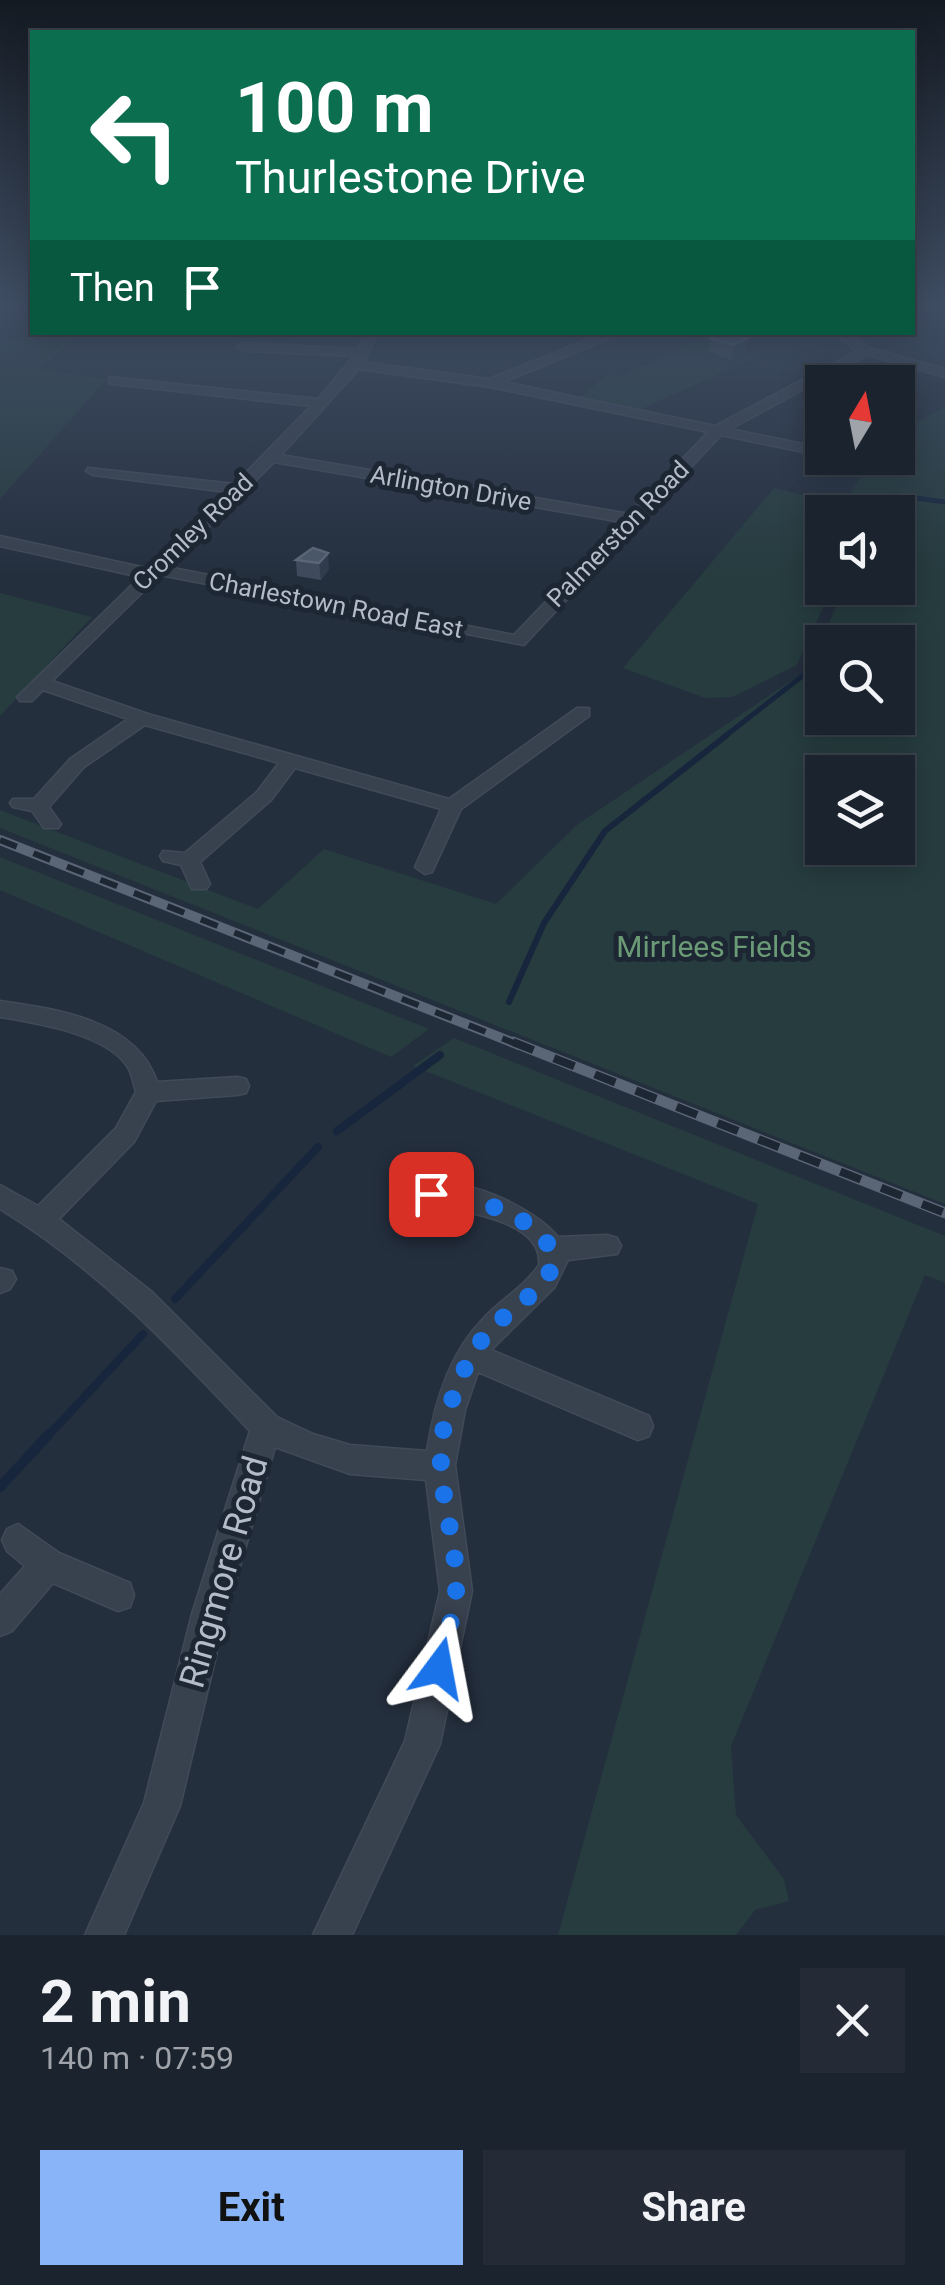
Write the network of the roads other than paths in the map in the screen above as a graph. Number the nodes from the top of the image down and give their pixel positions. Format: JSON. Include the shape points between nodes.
{"nodes":[{"id":1,"x":260,"y":396,"type":"edge"},
{"id":2,"x":326,"y":396,"type":"edge"},
{"id":3,"x":556,"y":396,"type":"edge"},
{"id":4,"x":781,"y":396,"type":"edge"},
{"id":5,"x":320,"y":403,"type":"junction"},
{"id":6,"x":720,"y":429,"type":"junction"},
{"id":7,"x":805,"y":448,"type":"edge"},
{"id":8,"x":271,"y":457,"type":"junction"},
{"id":9,"x":93,"y":471,"type":"dead end"},
{"id":10,"x":237,"y":489,"type":"junction"},
{"id":11,"x":631,"y":519,"type":"junction"},
{"id":12,"x":0,"y":541,"type":"edge"},
{"id":13,"x":152,"y":572,"type":"junction"},
{"id":14,"x":518,"y":641,"type":"joint"},
{"id":15,"x":582,"y":712,"type":"dead end"},
{"id":16,"x":142,"y":718,"type":"junction"},
{"id":17,"x":292,"y":759,"type":"junction"},
{"id":18,"x":452,"y":806,"type":"junction"},
{"id":19,"x":36,"y":811,"type":"dead end"},
{"id":20,"x":425,"y":868,"type":"dead end"},
{"id":21,"x":199,"y":884,"type":"dead end"},
{"id":22,"x":0,"y":1009,"type":"edge"},
{"id":23,"x":237,"y":1086,"type":"dead end"},
{"id":24,"x":148,"y":1092,"type":"junction"},
{"id":25,"x":431,"y":1194,"type":"dead end"},
{"id":26,"x":0,"y":1196,"type":"edge"},
{"id":27,"x":42,"y":1219,"type":"junction"},
{"id":28,"x":607,"y":1246,"type":"dead end"},
{"id":29,"x":552,"y":1250,"type":"junction"},
{"id":30,"x":472,"y":1356,"type":"junction"},
{"id":31,"x":638,"y":1426,"type":"dead end"},
{"id":32,"x":266,"y":1427,"type":"junction"},
{"id":33,"x":440,"y":1465,"type":"junction"},
{"id":34,"x":18,"y":1540,"type":"dead end"},
{"id":35,"x":48,"y":1564,"type":"junction"},
{"id":36,"x":118,"y":1595,"type":"dead end"},
{"id":37,"x":0,"y":1618,"type":"edge"},
{"id":38,"x":104,"y":1935,"type":"edge"},
{"id":39,"x":332,"y":1935,"type":"edge"}],
"edges":[{"from":1,"to":5,"type":"street"},
{"from":2,"to":5,"type":"street","name":"Cromley Road"},
{"from":3,"to":6,"type":"street"},
{"from":4,"to":6,"type":"street","name":"Palmerston Road"},
{"from":5,"to":8,"type":"street","name":"Cromley Road"},
{"from":6,"to":7,"type":"street"},
{"from":6,"to":11,"type":"street","name":"Palmerston Road"},
{"from":8,"to":10,"type":"street","name":"Cromley Road"},
{"from":8,"to":11,"type":"street","name":"Arlington Drive"},
{"from":9,"to":10,"type":"street"},
{"from":10,"to":13,"type":"street","name":"Cromley Road"},
{"from":11,"to":14,"type":"street","name":"Palmerston Road"},
{"from":12,"to":13,"type":"street","name":"Charlestown Road East"},
{"from":13,"to":14,"type":"street","name":"Charlestown Road East"},
{"from":13,"to":16,"type":"street","name":"Cromley Road","via":[[33,690]]},
{"from":15,"to":18,"type":"street"},
{"from":16,"to":17,"type":"street"},
{"from":16,"to":19,"type":"street","via":[[76,763]]},
{"from":17,"to":18,"type":"street"},
{"from":17,"to":21,"type":"street","via":[[264,796],[180,859]]},
{"from":18,"to":20,"type":"street"},
{"from":22,"to":24,"type":"street","via":[[74,1024],[108,1042],[136,1062]]},
{"from":23,"to":24,"type":"street"},
{"from":24,"to":27,"type":"street","via":[[126,1135]]},
{"from":25,"to":29,"type":"street","via":[[487,1202],[541,1235]]},
{"from":26,"to":27,"type":"street","name":"Ringmore Road"},
{"from":27,"to":32,"type":"street","name":"Ringmore Road","via":[[144,1300]]},
{"from":28,"to":29,"type":"street"},
{"from":29,"to":30,"type":"street","via":[[551,1274],[490,1330]]},
{"from":30,"to":31,"type":"street"},
{"from":30,"to":33,"type":"street","via":[[445,1420]]},
{"from":32,"to":33,"type":"street","via":[[314,1452],[384,1468]]},
{"from":32,"to":38,"type":"street","name":"Ringmore Road","via":[[208,1614],[162,1806]]},
{"from":33,"to":39,"type":"street","via":[[456,1591],[422,1744]]},
{"from":34,"to":35,"type":"street"},
{"from":35,"to":36,"type":"street"},
{"from":35,"to":37,"type":"street"}]}
